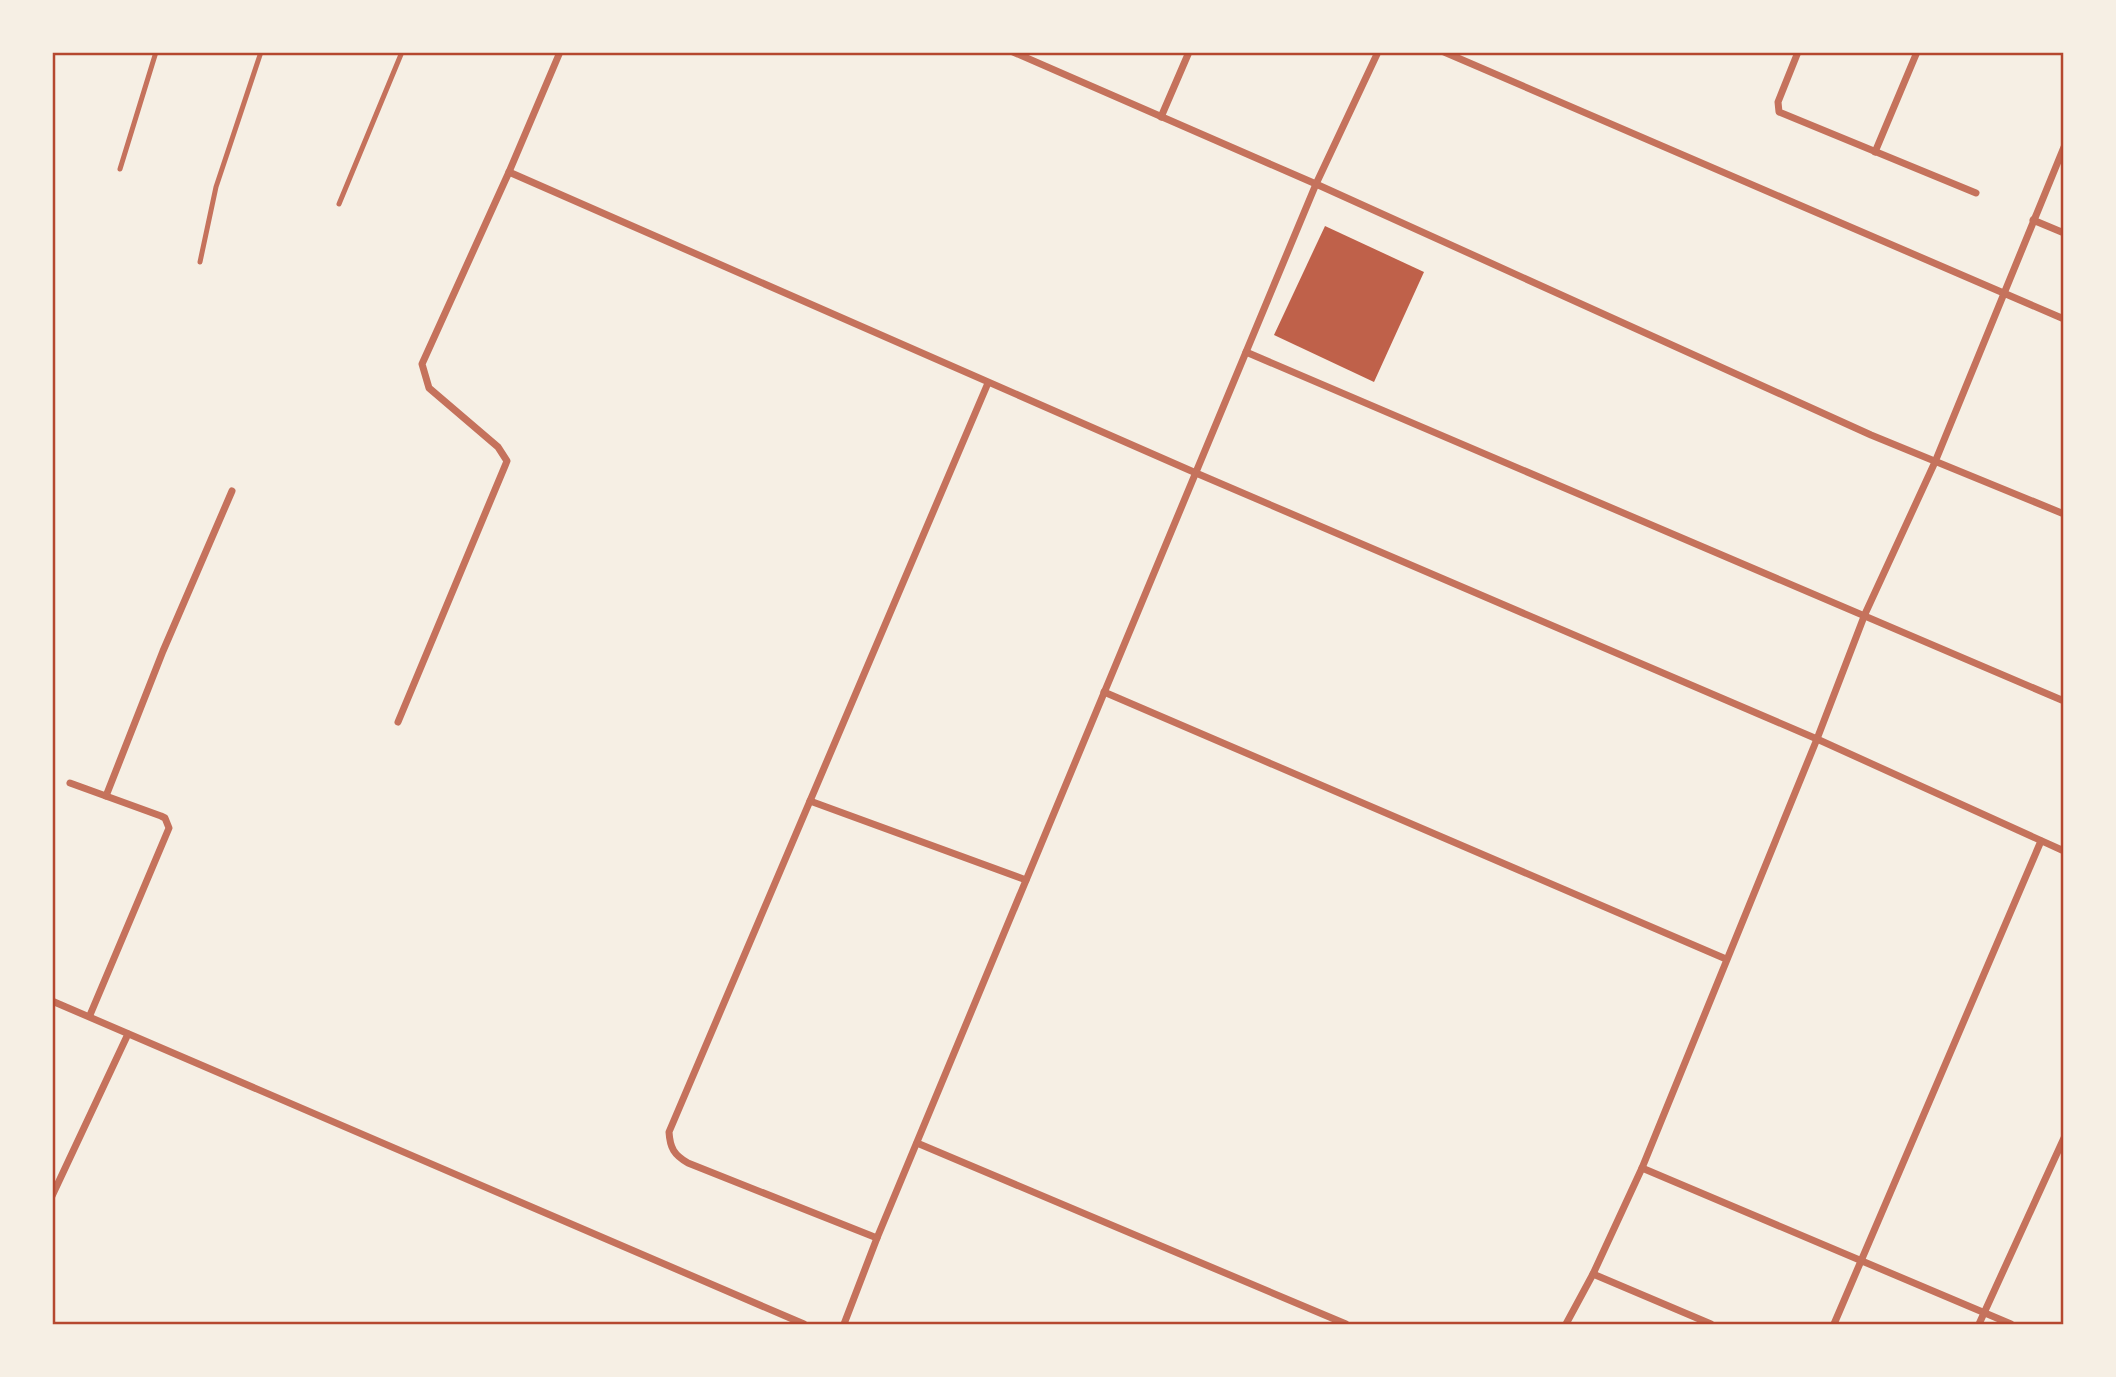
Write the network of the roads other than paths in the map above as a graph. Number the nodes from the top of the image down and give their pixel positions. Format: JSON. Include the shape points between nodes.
{"nodes":[{"id":1,"x":156,"y":52,"type":"edge"},
{"id":2,"x":261,"y":52,"type":"edge"},
{"id":3,"x":402,"y":52,"type":"edge"},
{"id":4,"x":560,"y":52,"type":"edge"},
{"id":5,"x":1013,"y":52,"type":"edge"},
{"id":6,"x":1189,"y":52,"type":"edge"},
{"id":7,"x":1378,"y":52,"type":"edge"},
{"id":8,"x":1444,"y":52,"type":"edge"},
{"id":9,"x":1798,"y":52,"type":"edge"},
{"id":10,"x":1917,"y":52,"type":"edge"},
{"id":11,"x":1161,"y":117,"type":"junction"},
{"id":12,"x":2063,"y":147,"type":"edge"},
{"id":13,"x":1875,"y":152,"type":"junction"},
{"id":14,"x":120,"y":169,"type":"dead end"},
{"id":15,"x":509,"y":172,"type":"junction"},
{"id":16,"x":1316,"y":184,"type":"junction"},
{"id":17,"x":1976,"y":193,"type":"dead end"},
{"id":18,"x":339,"y":204,"type":"dead end"},
{"id":19,"x":2033,"y":220,"type":"junction"},
{"id":20,"x":2063,"y":233,"type":"edge"},
{"id":21,"x":200,"y":262,"type":"dead end"},
{"id":22,"x":2003,"y":293,"type":"junction"},
{"id":23,"x":2063,"y":319,"type":"edge"},
{"id":24,"x":1246,"y":352,"type":"junction"},
{"id":25,"x":988,"y":383,"type":"junction"},
{"id":26,"x":1935,"y":462,"type":"junction"},
{"id":27,"x":1196,"y":473,"type":"junction"},
{"id":28,"x":232,"y":492,"type":"dead end"},
{"id":29,"x":2063,"y":514,"type":"edge"},
{"id":30,"x":1865,"y":614,"type":"junction"},
{"id":31,"x":1104,"y":692,"type":"junction"},
{"id":32,"x":2063,"y":701,"type":"edge"},
{"id":33,"x":398,"y":722,"type":"dead end"},
{"id":34,"x":1817,"y":739,"type":"junction"},
{"id":35,"x":70,"y":783,"type":"dead end"},
{"id":36,"x":106,"y":796,"type":"junction"},
{"id":37,"x":810,"y":801,"type":"junction"},
{"id":38,"x":2041,"y":841,"type":"junction"},
{"id":39,"x":2063,"y":851,"type":"edge"},
{"id":40,"x":1026,"y":880,"type":"junction"},
{"id":41,"x":1726,"y":959,"type":"junction"},
{"id":42,"x":52,"y":1001,"type":"edge"},
{"id":43,"x":90,"y":1015,"type":"junction"},
{"id":44,"x":128,"y":1034,"type":"junction"},
{"id":45,"x":2063,"y":1138,"type":"edge"},
{"id":46,"x":917,"y":1143,"type":"junction"},
{"id":47,"x":1642,"y":1168,"type":"junction"},
{"id":48,"x":52,"y":1196,"type":"edge"},
{"id":49,"x":877,"y":1238,"type":"junction"},
{"id":50,"x":1863,"y":1262,"type":"junction"},
{"id":51,"x":1593,"y":1274,"type":"junction"},
{"id":52,"x":1984,"y":1313,"type":"junction"},
{"id":53,"x":804,"y":1325,"type":"edge"},
{"id":54,"x":844,"y":1325,"type":"edge"},
{"id":55,"x":1346,"y":1325,"type":"edge"},
{"id":56,"x":1566,"y":1325,"type":"edge"},
{"id":57,"x":1712,"y":1325,"type":"edge"},
{"id":58,"x":1834,"y":1325,"type":"edge"},
{"id":59,"x":1979,"y":1325,"type":"edge"},
{"id":60,"x":2011,"y":1325,"type":"edge"}],
"edges":[{"from":1,"to":14,"type":"lane"},
{"from":2,"to":21,"type":"lane","via":[[216,187]]},
{"from":3,"to":18,"type":"lane"},
{"from":4,"to":15,"type":"street"},
{"from":5,"to":11,"type":"street"},
{"from":6,"to":11,"type":"street"},
{"from":7,"to":16,"type":"street"},
{"from":8,"to":22,"type":"street"},
{"from":9,"to":13,"type":"street","via":[[1778,102],[1779,112]]},
{"from":10,"to":13,"type":"street"},
{"from":11,"to":16,"type":"street"},
{"from":12,"to":19,"type":"street"},
{"from":13,"to":17,"type":"street"},
{"from":15,"to":25,"type":"street"},
{"from":15,"to":33,"type":"street","via":[[422,364],[429,388],[498,447],[507,461]]},
{"from":16,"to":24,"type":"street"},
{"from":16,"to":26,"type":"street"},
{"from":19,"to":20,"type":"street"},
{"from":19,"to":22,"type":"street"},
{"from":22,"to":23,"type":"street"},
{"from":22,"to":26,"type":"street"},
{"from":24,"to":27,"type":"street"},
{"from":24,"to":30,"type":"street"},
{"from":25,"to":27,"type":"street"},
{"from":25,"to":37,"type":"street"},
{"from":26,"to":29,"type":"street"},
{"from":26,"to":30,"type":"street"},
{"from":27,"to":31,"type":"street"},
{"from":27,"to":34,"type":"street"},
{"from":28,"to":36,"type":"street"},
{"from":30,"to":32,"type":"street"},
{"from":30,"to":34,"type":"street"},
{"from":31,"to":40,"type":"street"},
{"from":31,"to":41,"type":"street"},
{"from":34,"to":38,"type":"street"},
{"from":34,"to":41,"type":"street"},
{"from":35,"to":36,"type":"street"},
{"from":36,"to":43,"type":"street","via":[[165,818],[169,828]]},
{"from":37,"to":40,"type":"street"},
{"from":37,"to":49,"type":"street","via":[[672,1121],[670,1146],[688,1163]]},
{"from":38,"to":39,"type":"street"},
{"from":38,"to":50,"type":"street"},
{"from":40,"to":46,"type":"street"},
{"from":41,"to":47,"type":"street"},
{"from":42,"to":43,"type":"street"},
{"from":43,"to":44,"type":"street"},
{"from":44,"to":48,"type":"street"},
{"from":44,"to":53,"type":"street"},
{"from":45,"to":52,"type":"street"},
{"from":46,"to":49,"type":"street"},
{"from":46,"to":55,"type":"street"},
{"from":47,"to":50,"type":"street"},
{"from":47,"to":51,"type":"street"},
{"from":49,"to":54,"type":"street"},
{"from":50,"to":52,"type":"street"},
{"from":50,"to":58,"type":"street"},
{"from":51,"to":56,"type":"street"},
{"from":51,"to":57,"type":"street"},
{"from":52,"to":59,"type":"street"},
{"from":52,"to":60,"type":"street"}]}
